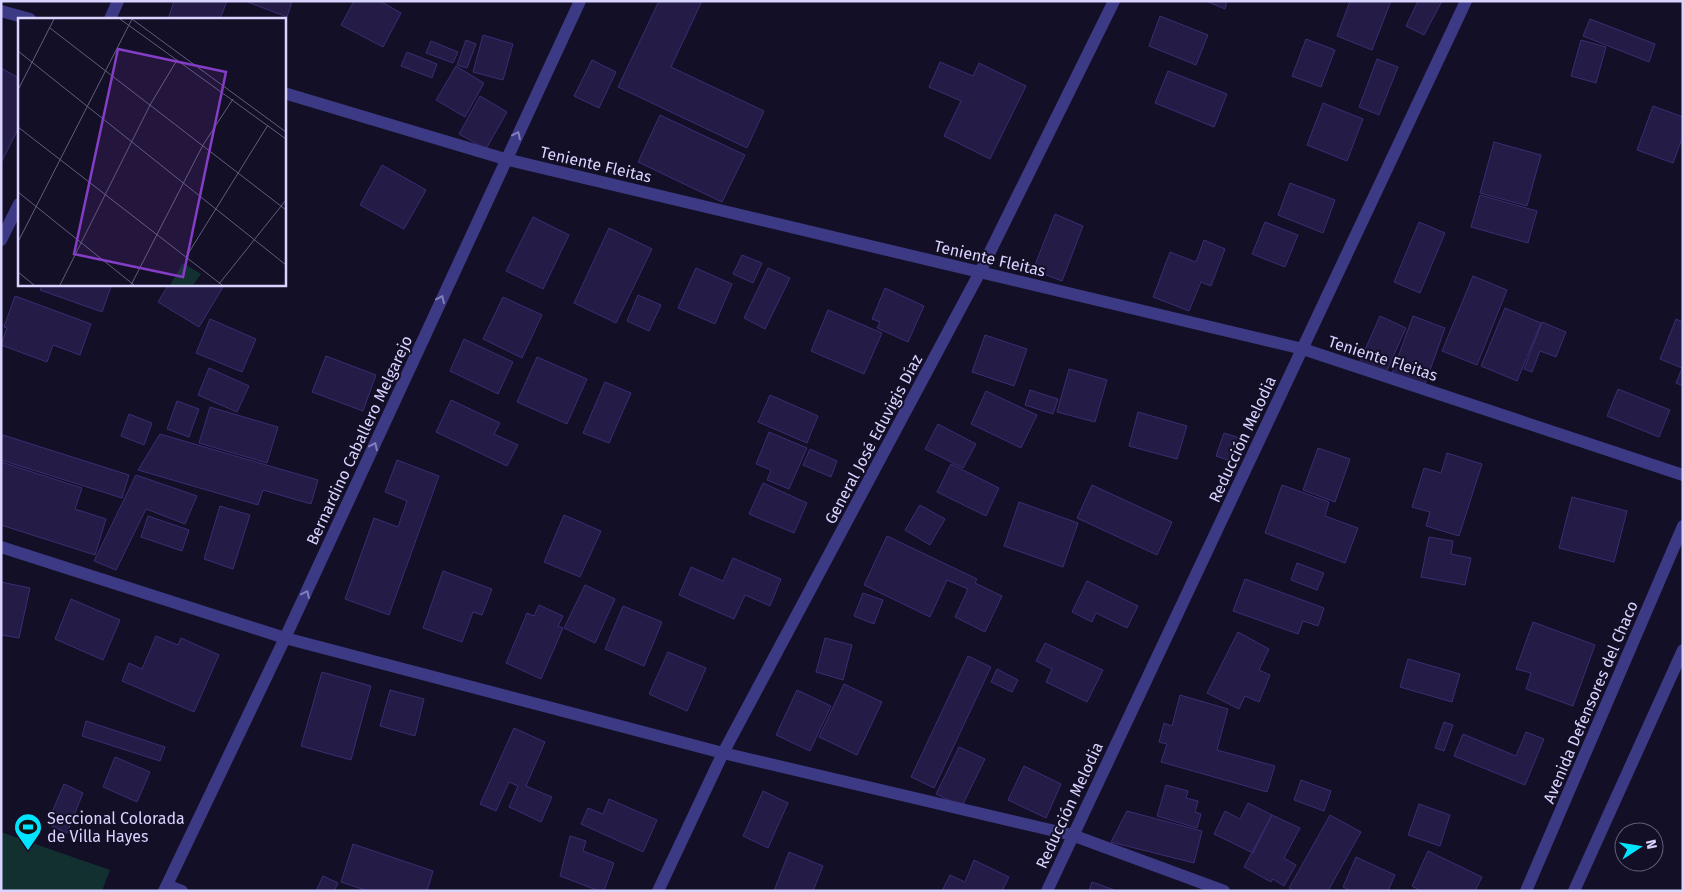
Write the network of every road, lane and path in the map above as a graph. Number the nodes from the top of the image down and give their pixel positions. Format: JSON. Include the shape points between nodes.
{"nodes":[{"id":1,"x":118,"y":1,"type":"edge"},
{"id":2,"x":580,"y":1,"type":"edge"},
{"id":3,"x":1114,"y":1,"type":"edge"},
{"id":4,"x":1466,"y":1,"type":"edge"},
{"id":5,"x":1,"y":11,"type":"edge"},
{"id":6,"x":26,"y":18,"type":"edge"},
{"id":7,"x":110,"y":18,"type":"edge"},
{"id":8,"x":285,"y":93,"type":"edge"},
{"id":9,"x":506,"y":160,"type":"junction"},
{"id":10,"x":18,"y":206,"type":"edge"},
{"id":11,"x":1,"y":240,"type":"edge"},
{"id":12,"x":980,"y":272,"type":"junction"},
{"id":13,"x":1303,"y":349,"type":"junction"},
{"id":14,"x":1683,"y":475,"type":"edge"},
{"id":15,"x":1683,"y":526,"type":"edge"},
{"id":16,"x":1,"y":547,"type":"edge"},
{"id":17,"x":285,"y":638,"type":"junction"},
{"id":18,"x":1683,"y":650,"type":"edge"},
{"id":19,"x":723,"y":753,"type":"junction"},
{"id":20,"x":1072,"y":835,"type":"junction"},
{"id":21,"x":165,"y":888,"type":"edge"},
{"id":22,"x":182,"y":891,"type":"edge"},
{"id":23,"x":658,"y":891,"type":"edge"},
{"id":24,"x":1047,"y":891,"type":"edge"},
{"id":25,"x":1224,"y":891,"type":"edge"},
{"id":26,"x":1526,"y":891,"type":"edge"},
{"id":27,"x":1574,"y":891,"type":"edge"}],
"edges":[{"from":1,"to":7,"type":"street"},
{"from":9,"to":2,"type":"street","name":"Bernardino Caballero Melgarejo","one_way":true},
{"from":3,"to":12,"type":"street","name":"General José Eduvigis Díaz"},
{"from":4,"to":13,"type":"street","name":"Reducción Melodia"},
{"from":5,"to":6,"type":"street"},
{"from":8,"to":9,"type":"street","name":"Teniente Fleitas"},
{"from":9,"to":12,"type":"street","name":"Teniente Fleitas"},
{"from":17,"to":9,"type":"street","name":"Bernardino Caballero Melgarejo","one_way":true},
{"from":10,"to":11,"type":"street"},
{"from":12,"to":13,"type":"street","name":"Teniente Fleitas"},
{"from":12,"to":19,"type":"street","name":"General José Eduvigis Díaz"},
{"from":13,"to":14,"type":"street","name":"Teniente Fleitas"},
{"from":13,"to":20,"type":"street","name":"Reducción Melodia"},
{"from":15,"to":26,"type":"street","name":"Avenida Defensores del Chaco"},
{"from":16,"to":17,"type":"street"},
{"from":17,"to":19,"type":"street"},
{"from":17,"to":21,"type":"street","name":"Bernardino Caballero Melgarejo"},
{"from":18,"to":27,"type":"street"},
{"from":19,"to":20,"type":"street"},
{"from":19,"to":23,"type":"street","name":"General José Eduvigis Díaz"},
{"from":20,"to":24,"type":"street","name":"Reducción Melodia"},
{"from":20,"to":25,"type":"street"},
{"from":21,"to":22,"type":"street"}]}
